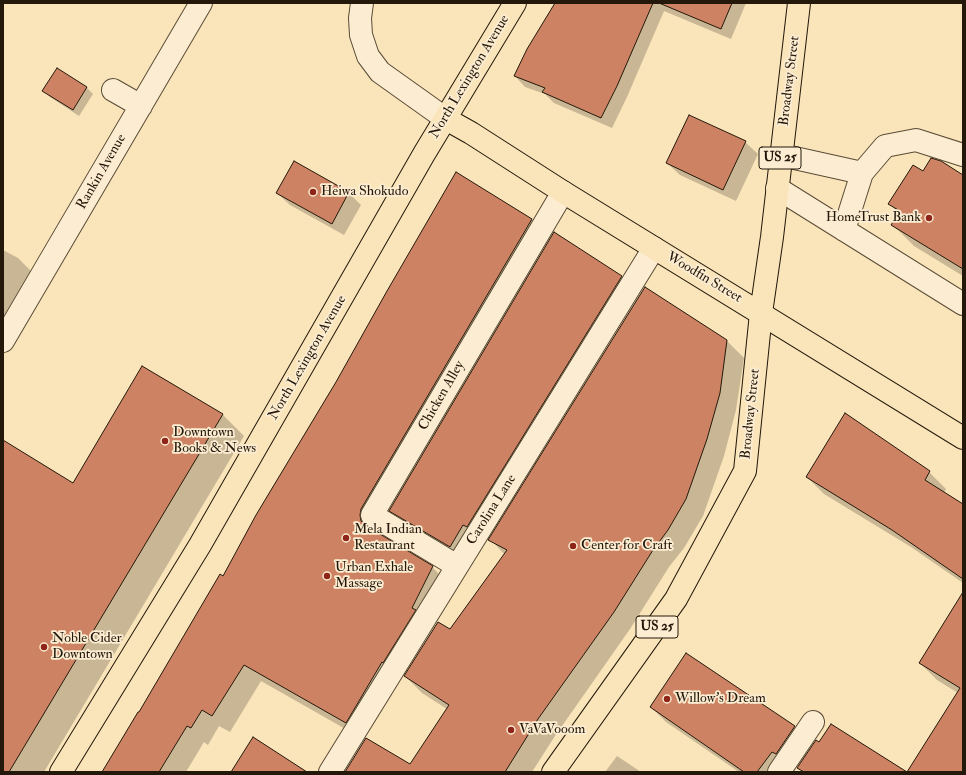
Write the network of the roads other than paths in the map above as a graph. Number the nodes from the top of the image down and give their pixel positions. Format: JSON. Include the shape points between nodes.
{"nodes":[{"id":1,"x":201,"y":3,"type":"edge"},
{"id":2,"x":362,"y":3,"type":"edge"},
{"id":3,"x":515,"y":3,"type":"edge"},
{"id":4,"x":799,"y":3,"type":"edge"},
{"id":5,"x":113,"y":90,"type":"dead end"},
{"id":6,"x":141,"y":106,"type":"junction"},
{"id":7,"x":446,"y":119,"type":"junction"},
{"id":8,"x":781,"y":155,"type":"junction"},
{"id":9,"x":963,"y":155,"type":"edge"},
{"id":10,"x":862,"y":173,"type":"junction"},
{"id":11,"x":777,"y":188,"type":"junction"},
{"id":12,"x":563,"y":192,"type":"junction"},
{"id":13,"x":844,"y":230,"type":"junction"},
{"id":14,"x":654,"y":248,"type":"junction"},
{"id":15,"x":963,"y":304,"type":"edge"},
{"id":16,"x":761,"y":313,"type":"junction"},
{"id":17,"x":3,"y":340,"type":"edge"},
{"id":18,"x":963,"y":438,"type":"edge"},
{"id":19,"x":457,"y":566,"type":"junction"},
{"id":20,"x":813,"y":722,"type":"dead end"},
{"id":21,"x":60,"y":772,"type":"edge"},
{"id":22,"x":330,"y":772,"type":"edge"},
{"id":23,"x":554,"y":772,"type":"edge"},
{"id":24,"x":779,"y":772,"type":"edge"}],
"edges":[{"from":1,"to":6,"type":"street","name":"Rankin Avenue"},
{"from":2,"to":7,"type":"street","via":[[361,35],[368,56],[380,72]]},
{"from":3,"to":7,"type":"main road","name":"North Lexington Avenue"},
{"from":4,"to":8,"type":"main road","name":"Broadway Street","number":"US 25"},
{"from":5,"to":6,"type":"street"},
{"from":6,"to":17,"type":"street","name":"Rankin Avenue"},
{"from":7,"to":12,"type":"main road","name":"Woodfin Street"},
{"from":7,"to":21,"type":"main road","name":"North Lexington Avenue","via":[[200,545]]},
{"from":8,"to":10,"type":"street"},
{"from":8,"to":11,"type":"main road","name":"Broadway Street","number":"US 25"},
{"from":9,"to":10,"type":"street","via":[[916,140],[885,146]]},
{"from":10,"to":13,"type":"street"},
{"from":11,"to":13,"type":"street"},
{"from":11,"to":16,"type":"main road","name":"Broadway Street","number":"US 25"},
{"from":12,"to":14,"type":"main road","name":"Woodfin Street"},
{"from":12,"to":19,"type":"street","name":"Chicken Alley","via":[[372,515]]},
{"from":13,"to":15,"type":"street"},
{"from":14,"to":16,"type":"main road","name":"Woodfin Street"},
{"from":14,"to":19,"type":"street","name":"Carolina Lane"},
{"from":16,"to":18,"type":"main road","name":"Woodfin Street"},
{"from":16,"to":23,"type":"main road","name":"Broadway Street","number":"US 25","via":[[745,472],[676,599]]},
{"from":19,"to":22,"type":"street","name":"Carolina Lane"},
{"from":20,"to":24,"type":"street"}]}
